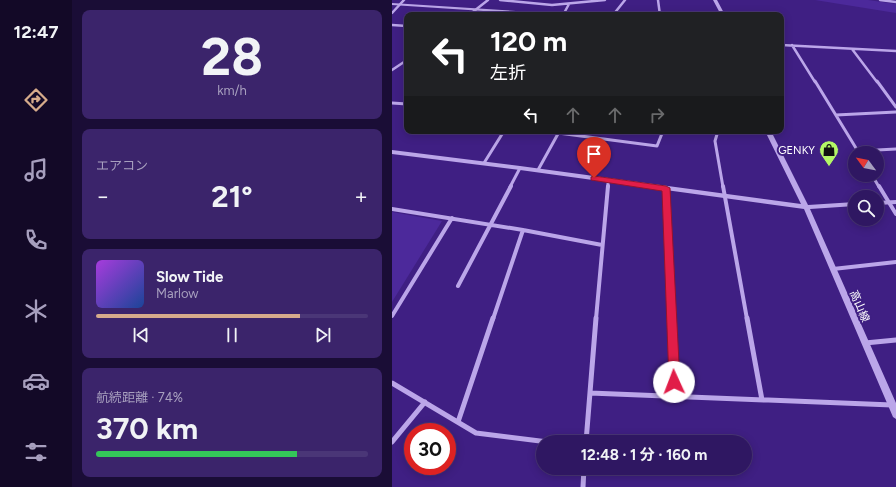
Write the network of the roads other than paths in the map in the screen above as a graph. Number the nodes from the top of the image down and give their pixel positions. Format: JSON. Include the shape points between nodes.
{"nodes":[{"id":1,"x":404,"y":0,"type":"edge"},
{"id":2,"x":488,"y":0,"type":"edge"},
{"id":3,"x":500,"y":0,"type":"edge"},
{"id":4,"x":605,"y":0,"type":"edge"},
{"id":5,"x":624,"y":0,"type":"edge"},
{"id":6,"x":658,"y":0,"type":"edge"},
{"id":7,"x":714,"y":0,"type":"edge"},
{"id":8,"x":880,"y":0,"type":"edge"},
{"id":9,"x":896,"y":2,"type":"edge"},
{"id":10,"x":392,"y":4,"type":"edge"},
{"id":11,"x":400,"y":4,"type":"junction"},
{"id":12,"x":569,"y":4,"type":"junction"},
{"id":13,"x":477,"y":9,"type":"junction"},
{"id":14,"x":473,"y":12,"type":"edge"},
{"id":15,"x":520,"y":12,"type":"edge"},
{"id":16,"x":565,"y":12,"type":"edge"},
{"id":17,"x":615,"y":12,"type":"edge"},
{"id":18,"x":660,"y":12,"type":"edge"},
{"id":19,"x":721,"y":12,"type":"edge"},
{"id":20,"x":392,"y":13,"type":"edge"},
{"id":21,"x":392,"y":25,"type":"edge"},
{"id":22,"x":404,"y":26,"type":"edge"},
{"id":23,"x":784,"y":45,"type":"edge"},
{"id":24,"x":792,"y":45,"type":"junction"},
{"id":25,"x":852,"y":48,"type":"junction"},
{"id":26,"x":896,"y":51,"type":"edge"},
{"id":27,"x":404,"y":62,"type":"edge"},
{"id":28,"x":392,"y":70,"type":"edge"},
{"id":29,"x":392,"y":103,"type":"edge"},
{"id":30,"x":404,"y":104,"type":"edge"},
{"id":31,"x":896,"y":107,"type":"edge"},
{"id":32,"x":896,"y":112,"type":"edge"},
{"id":33,"x":836,"y":116,"type":"junction"},
{"id":34,"x":502,"y":134,"type":"edge"},
{"id":35,"x":557,"y":134,"type":"edge"},
{"id":36,"x":572,"y":134,"type":"edge"},
{"id":37,"x":662,"y":134,"type":"edge"},
{"id":38,"x":717,"y":134,"type":"edge"},
{"id":39,"x":769,"y":134,"type":"edge"},
{"id":40,"x":854,"y":146,"type":"edge"},
{"id":41,"x":896,"y":149,"type":"edge"},
{"id":42,"x":884,"y":150,"type":"edge"},
{"id":43,"x":392,"y":152,"type":"edge"},
{"id":44,"x":484,"y":163,"type":"junction"},
{"id":45,"x":520,"y":168,"type":"junction"},
{"id":46,"x":538,"y":170,"type":"junction"},
{"id":47,"x":608,"y":180,"type":"junction"},
{"id":48,"x":877,"y":182,"type":"edge"},
{"id":49,"x":666,"y":188,"type":"junction"},
{"id":50,"x":726,"y":197,"type":"junction"},
{"id":51,"x":892,"y":202,"type":"edge"},
{"id":52,"x":848,"y":205,"type":"edge"},
{"id":53,"x":806,"y":208,"type":"junction"},
{"id":54,"x":392,"y":209,"type":"edge"},
{"id":55,"x":896,"y":214,"type":"edge"},
{"id":56,"x":452,"y":218,"type":"junction"},
{"id":57,"x":490,"y":224,"type":"junction"},
{"id":58,"x":523,"y":230,"type":"junction"},
{"id":59,"x":602,"y":245,"type":"junction"},
{"id":60,"x":896,"y":262,"type":"edge"},
{"id":61,"x":832,"y":269,"type":"junction"},
{"id":62,"x":458,"y":286,"type":"dead end"},
{"id":63,"x":392,"y":316,"type":"edge"},
{"id":64,"x":896,"y":340,"type":"edge"},
{"id":65,"x":864,"y":343,"type":"junction"},
{"id":66,"x":392,"y":383,"type":"edge"},
{"id":67,"x":590,"y":393,"type":"junction"},
{"id":68,"x":675,"y":396,"type":"junction"},
{"id":69,"x":762,"y":400,"type":"junction"},
{"id":70,"x":424,"y":402,"type":"junction"},
{"id":71,"x":892,"y":405,"type":"junction"},
{"id":72,"x":896,"y":414,"type":"edge"},
{"id":73,"x":458,"y":422,"type":"junction"},
{"id":74,"x":587,"y":435,"type":"edge"},
{"id":75,"x":536,"y":440,"type":"edge"},
{"id":76,"x":392,"y":442,"type":"edge"},
{"id":77,"x":584,"y":475,"type":"edge"},
{"id":78,"x":583,"y":487,"type":"edge"}],
"edges":[{"from":1,"to":11,"type":"street"},
{"from":2,"to":13,"type":"street"},
{"from":3,"to":12,"type":"street"},
{"from":4,"to":12,"type":"street"},
{"from":5,"to":17,"type":"street"},
{"from":6,"to":18,"type":"street"},
{"from":7,"to":19,"type":"street"},
{"from":8,"to":9,"type":"street"},
{"from":10,"to":11,"type":"street"},
{"from":11,"to":13,"type":"street"},
{"from":11,"to":20,"type":"street"},
{"from":12,"to":16,"type":"street"},
{"from":13,"to":14,"type":"street"},
{"from":13,"to":15,"type":"street"},
{"from":21,"to":22,"type":"street"},
{"from":23,"to":24,"type":"street"},
{"from":24,"to":25,"type":"street"},
{"from":24,"to":33,"type":"street"},
{"from":25,"to":26,"type":"street"},
{"from":25,"to":31,"type":"street"},
{"from":27,"to":28,"type":"street"},
{"from":29,"to":30,"type":"street"},
{"from":32,"to":33,"type":"street"},
{"from":33,"to":40,"type":"street"},
{"from":34,"to":44,"type":"street"},
{"from":35,"to":46,"type":"street"},
{"from":36,"to":37,"type":"street","via":[[657,146]]},
{"from":38,"to":50,"type":"street","via":[[715,141]]},
{"from":39,"to":53,"type":"street","name":"高山線"},
{"from":41,"to":42,"type":"street"},
{"from":43,"to":44,"type":"street"},
{"from":44,"to":45,"type":"street"},
{"from":45,"to":46,"type":"street"},
{"from":45,"to":57,"type":"street"},
{"from":46,"to":47,"type":"street"},
{"from":47,"to":49,"type":"street"},
{"from":47,"to":59,"type":"street"},
{"from":48,"to":51,"type":"street"},
{"from":49,"to":50,"type":"street"},
{"from":49,"to":68,"type":"street"},
{"from":50,"to":53,"type":"street"},
{"from":50,"to":69,"type":"street"},
{"from":51,"to":55,"type":"street"},
{"from":52,"to":53,"type":"street"},
{"from":53,"to":61,"type":"street","name":"高山線"},
{"from":54,"to":56,"type":"street"},
{"from":56,"to":57,"type":"street"},
{"from":56,"to":63,"type":"street"},
{"from":57,"to":58,"type":"street"},
{"from":57,"to":62,"type":"street"},
{"from":58,"to":59,"type":"street"},
{"from":58,"to":73,"type":"street"},
{"from":59,"to":67,"type":"street"},
{"from":60,"to":61,"type":"street"},
{"from":61,"to":65,"type":"street","name":"高山線"},
{"from":64,"to":65,"type":"street"},
{"from":65,"to":71,"type":"street","name":"高山線"},
{"from":66,"to":70,"type":"street"},
{"from":67,"to":68,"type":"street"},
{"from":67,"to":74,"type":"street"},
{"from":68,"to":69,"type":"street"},
{"from":69,"to":71,"type":"street"},
{"from":70,"to":73,"type":"street"},
{"from":70,"to":76,"type":"street"},
{"from":71,"to":72,"type":"street","name":"高山線"},
{"from":73,"to":75,"type":"street","via":[[476,433]]},
{"from":77,"to":78,"type":"street"}]}
